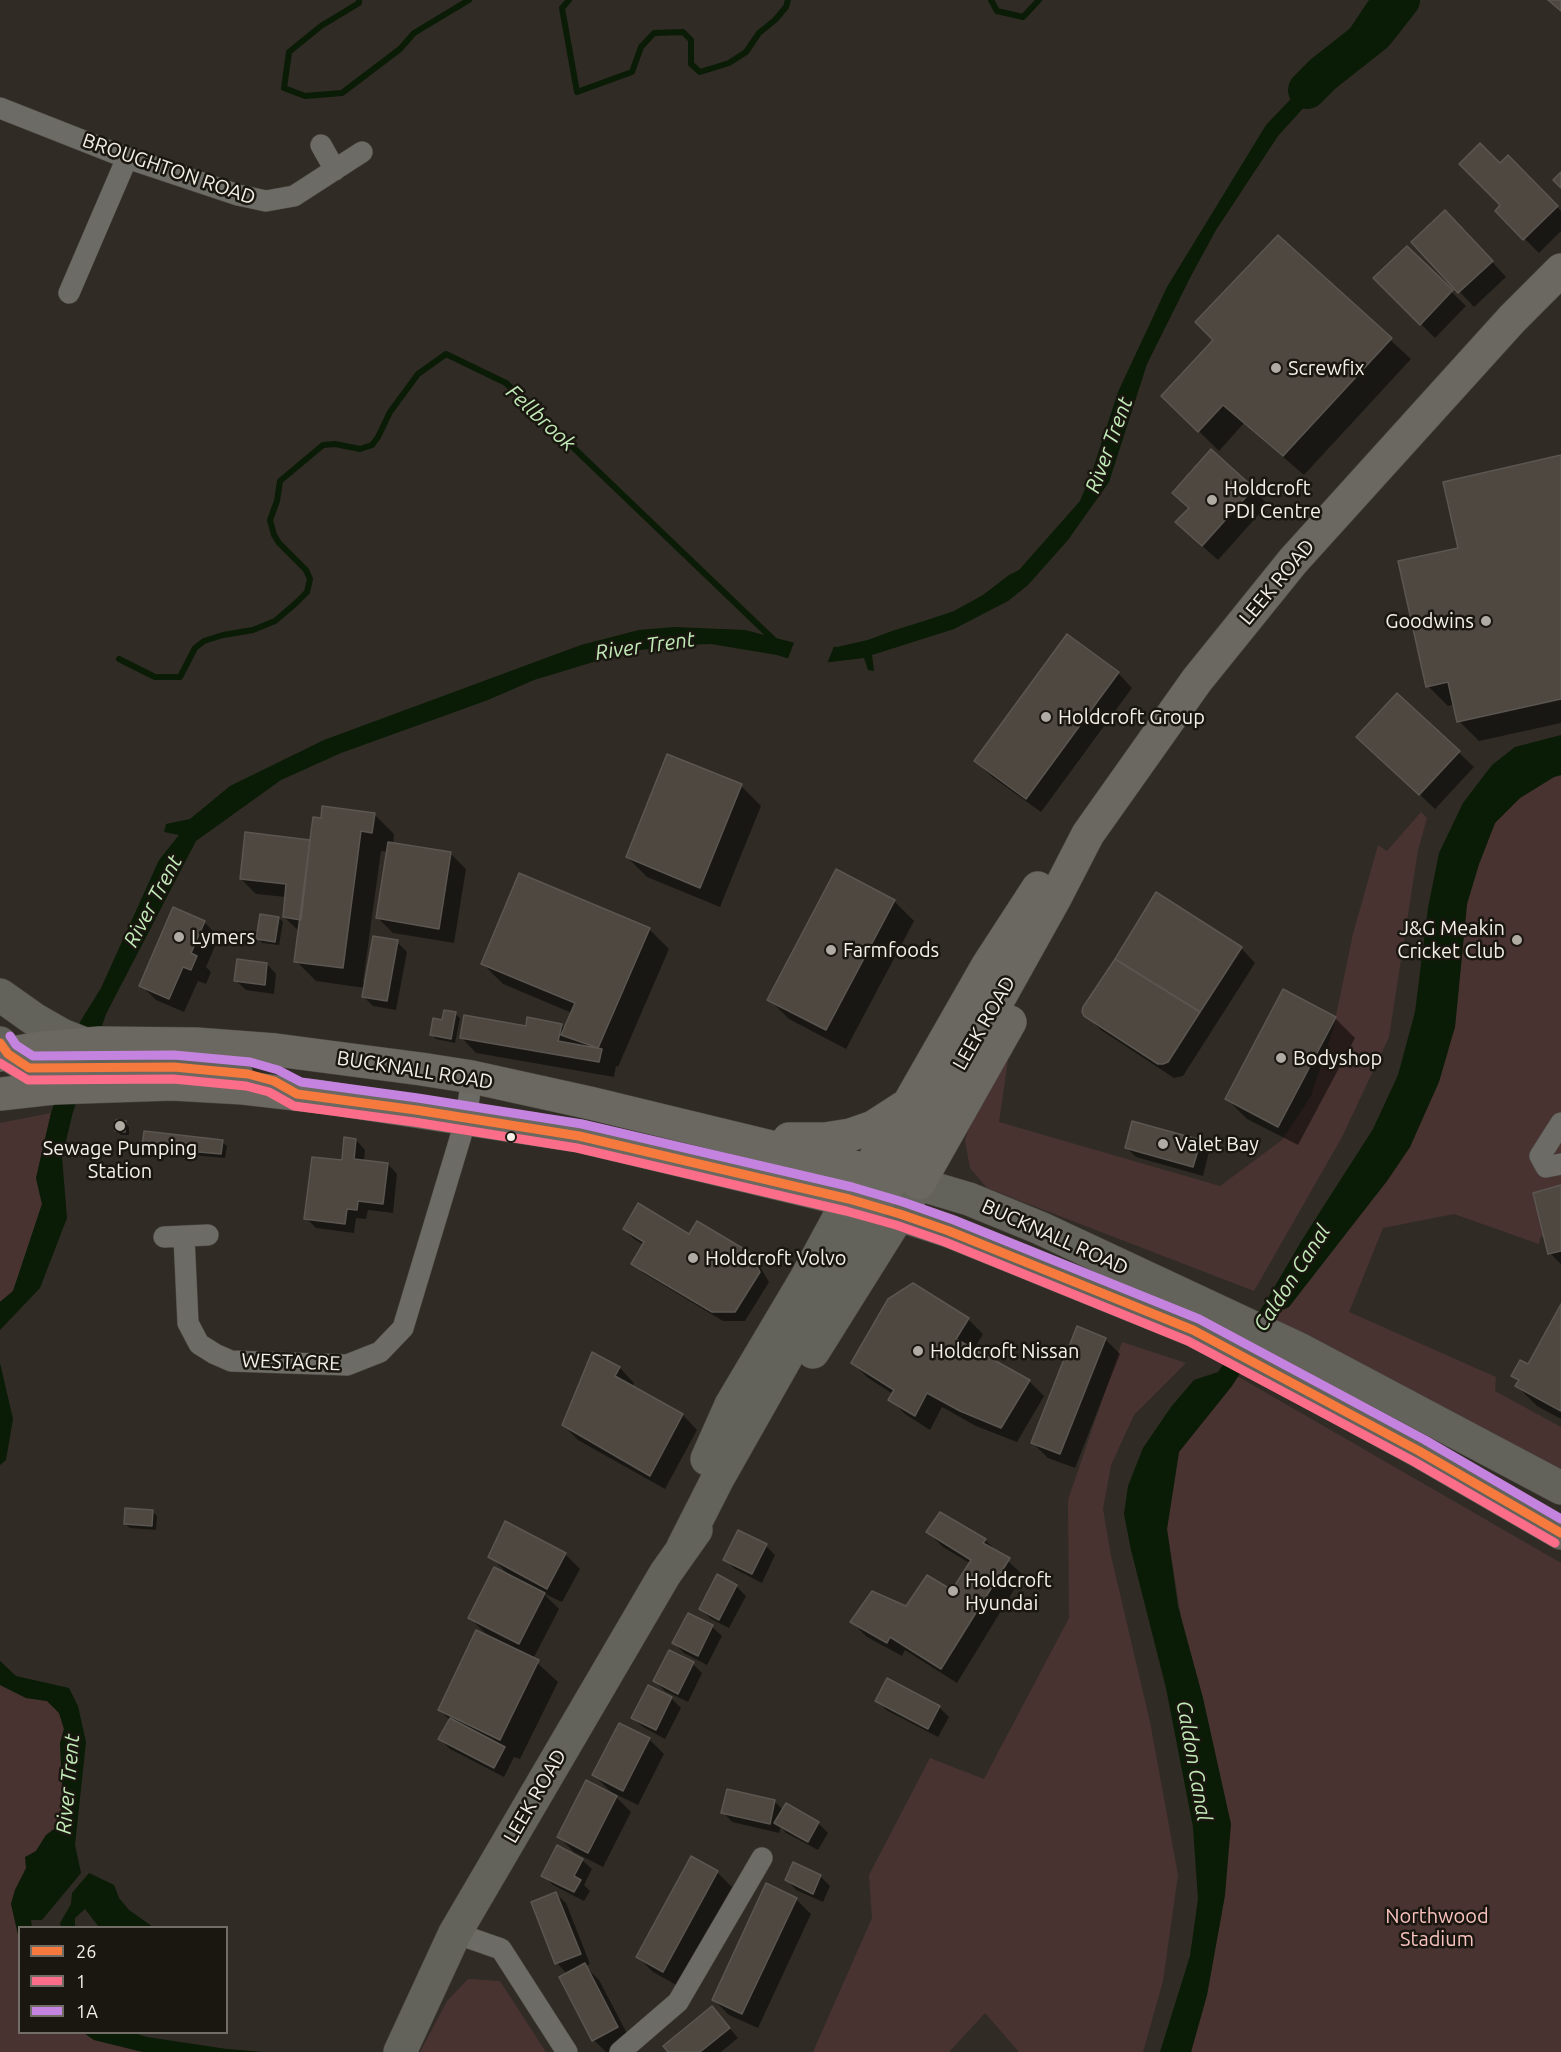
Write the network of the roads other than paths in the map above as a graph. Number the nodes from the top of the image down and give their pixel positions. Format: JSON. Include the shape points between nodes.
{"nodes":[{"id":1,"x":0,"y":108,"type":"edge"},
{"id":2,"x":321,"y":145,"type":"dead end"},
{"id":3,"x":362,"y":152,"type":"dead end"},
{"id":4,"x":127,"y":158,"type":"junction"},
{"id":5,"x":334,"y":170,"type":"junction"},
{"id":6,"x":1561,"y":270,"type":"edge"},
{"id":7,"x":69,"y":293,"type":"dead end"},
{"id":8,"x":1088,"y":834,"type":"junction"},
{"id":9,"x":5,"y":998,"type":"edge"},
{"id":10,"x":45,"y":1064,"type":"edge"},
{"id":11,"x":472,"y":1077,"type":"junction"},
{"id":12,"x":908,"y":1105,"type":"junction"},
{"id":13,"x":466,"y":1119,"type":"junction"},
{"id":14,"x":1561,"y":1123,"type":"edge"},
{"id":15,"x":739,"y":1138,"type":"junction"},
{"id":16,"x":1561,"y":1164,"type":"edge"},
{"id":17,"x":894,"y":1177,"type":"junction"},
{"id":18,"x":874,"y":1206,"type":"junction"},
{"id":19,"x":208,"y":1235,"type":"dead end"},
{"id":20,"x":1202,"y":1319,"type":"junction"},
{"id":21,"x":1561,"y":1488,"type":"edge"},
{"id":22,"x":1561,"y":1533,"type":"edge"},
{"id":23,"x":762,"y":1858,"type":"dead end"},
{"id":24,"x":455,"y":1933,"type":"junction"},
{"id":25,"x":400,"y":2052,"type":"edge"},
{"id":26,"x":567,"y":2052,"type":"edge"},
{"id":27,"x":620,"y":2052,"type":"edge"}],
"edges":[{"from":1,"to":4,"type":"street","name":"BROUGHTON ROAD"},
{"from":2,"to":5,"type":"street"},
{"from":3,"to":5,"type":"street","name":"BROUGHTON ROAD"},
{"from":4,"to":5,"type":"street","name":"BROUGHTON ROAD","via":[[266,201],[294,196]]},
{"from":4,"to":7,"type":"street"},
{"from":6,"to":8,"type":"highway","name":"LEEK ROAD","via":[[1293,561],[1197,680]]},
{"from":8,"to":12,"type":"highway","name":"LEEK ROAD","via":[[1032,896]]},
{"from":8,"to":17,"type":"highway","via":[[1070,914],[959,1115]]},
{"from":9,"to":10,"type":"main road","via":[[13,1033]]},
{"from":9,"to":10,"type":"main road","via":[[34,1019]]},
{"from":10,"to":11,"type":"highway","name":"BUCKNALL ROAD","via":[[196,1044],[276,1050]]},
{"from":10,"to":13,"type":"highway","name":"BUCKNALL ROAD","via":[[172,1084],[297,1094]]},
{"from":11,"to":13,"type":"street","name":"WESTACRE"},
{"from":11,"to":15,"type":"highway","name":"BUCKNALL ROAD"},
{"from":12,"to":15,"type":"highway","via":[[873,1127],[850,1135],[825,1139]]},
{"from":12,"to":17,"type":"highway","name":"LEEK ROAD"},
{"from":13,"to":18,"type":"highway","name":"BUCKNALL ROAD","via":[[579,1136]]},
{"from":13,"to":19,"type":"street","name":"WESTACRE","via":[[403,1328],[380,1352],[347,1365],[231,1360],[199,1344],[188,1323],[174,1237]]},
{"from":14,"to":16,"type":"street","via":[[1540,1156],[1545,1167]]},
{"from":15,"to":17,"type":"highway"},
{"from":17,"to":18,"type":"highway"},
{"from":17,"to":18,"type":"main road","name":"LEEK ROAD"},
{"from":17,"to":20,"type":"main road","name":"BUCKNALL ROAD","via":[[969,1199],[1040,1228]]},
{"from":18,"to":20,"type":"main road","name":"BUCKNALL ROAD"},
{"from":18,"to":24,"type":"main road","name":"LEEK ROAD","via":[[722,1470],[683,1547]]},
{"from":20,"to":21,"type":"main road","via":[[1301,1350]]},
{"from":20,"to":22,"type":"main road","via":[[1280,1375]]},
{"from":23,"to":27,"type":"street","via":[[678,2002]]},
{"from":24,"to":25,"type":"main road","name":"LEEK ROAD"},
{"from":24,"to":26,"type":"street","via":[[501,1949]]}]}
